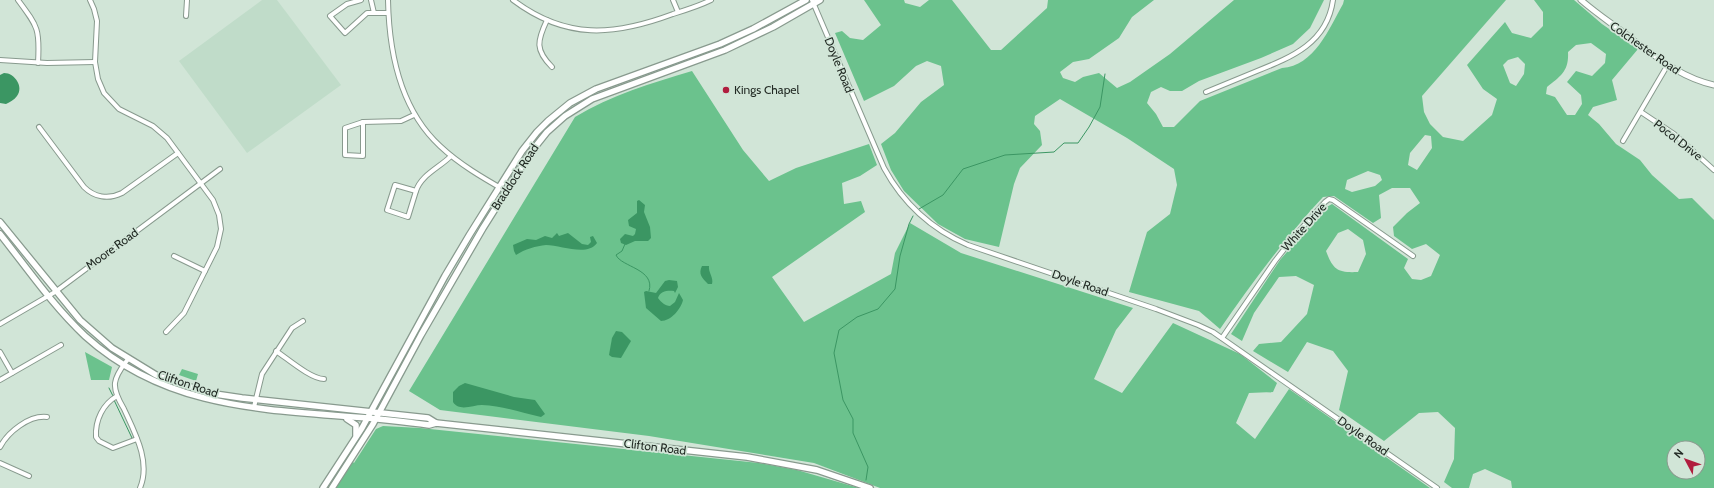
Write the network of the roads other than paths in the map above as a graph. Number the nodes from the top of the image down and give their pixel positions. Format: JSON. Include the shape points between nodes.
{"nodes":[{"id":1,"x":18,"y":0,"type":"edge"},
{"id":2,"x":90,"y":0,"type":"edge"},
{"id":3,"x":187,"y":0,"type":"edge"},
{"id":4,"x":360,"y":0,"type":"edge"},
{"id":5,"x":371,"y":0,"type":"edge"},
{"id":6,"x":388,"y":0,"type":"edge"},
{"id":7,"x":513,"y":0,"type":"edge"},
{"id":8,"x":673,"y":0,"type":"edge"},
{"id":9,"x":711,"y":0,"type":"edge"},
{"id":10,"x":806,"y":0,"type":"edge"},
{"id":11,"x":820,"y":0,"type":"edge"},
{"id":12,"x":1333,"y":0,"type":"edge"},
{"id":13,"x":1581,"y":0,"type":"edge"},
{"id":14,"x":813,"y":2,"type":"edge"},
{"id":15,"x":678,"y":12,"type":"junction"},
{"id":16,"x":374,"y":13,"type":"junction"},
{"id":17,"x":388,"y":13,"type":"junction"},
{"id":18,"x":186,"y":16,"type":"dead end"},
{"id":19,"x":547,"y":20,"type":"junction"},
{"id":20,"x":0,"y":60,"type":"edge"},
{"id":21,"x":95,"y":62,"type":"junction"},
{"id":22,"x":38,"y":63,"type":"junction"},
{"id":23,"x":1667,"y":66,"type":"junction"},
{"id":24,"x":552,"y":67,"type":"dead end"},
{"id":25,"x":1714,"y":85,"type":"edge"},
{"id":26,"x":1206,"y":92,"type":"dead end"},
{"id":27,"x":1641,"y":112,"type":"junction"},
{"id":28,"x":414,"y":115,"type":"junction"},
{"id":29,"x":364,"y":122,"type":"junction"},
{"id":30,"x":40,"y":127,"type":"dead end"},
{"id":31,"x":1623,"y":141,"type":"dead end"},
{"id":32,"x":178,"y":152,"type":"junction"},
{"id":33,"x":451,"y":156,"type":"junction"},
{"id":34,"x":220,"y":168,"type":"dead end"},
{"id":35,"x":1714,"y":170,"type":"edge"},
{"id":36,"x":201,"y":183,"type":"junction"},
{"id":37,"x":499,"y":187,"type":"junction"},
{"id":38,"x":506,"y":191,"type":"junction"},
{"id":39,"x":416,"y":192,"type":"junction"},
{"id":40,"x":0,"y":222,"type":"edge"},
{"id":41,"x":0,"y":234,"type":"edge"},
{"id":42,"x":174,"y":256,"type":"dead end"},
{"id":43,"x":1413,"y":256,"type":"dead end"},
{"id":44,"x":205,"y":271,"type":"junction"},
{"id":45,"x":55,"y":292,"type":"junction"},
{"id":46,"x":49,"y":296,"type":"junction"},
{"id":47,"x":303,"y":321,"type":"dead end"},
{"id":48,"x":0,"y":324,"type":"edge"},
{"id":49,"x":166,"y":332,"type":"dead end"},
{"id":50,"x":1222,"y":338,"type":"junction"},
{"id":51,"x":61,"y":345,"type":"dead end"},
{"id":52,"x":276,"y":351,"type":"junction"},
{"id":53,"x":0,"y":352,"type":"edge"},
{"id":54,"x":128,"y":359,"type":"junction"},
{"id":55,"x":124,"y":365,"type":"junction"},
{"id":56,"x":12,"y":372,"type":"junction"},
{"id":57,"x":324,"y":379,"type":"dead end"},
{"id":58,"x":0,"y":380,"type":"edge"},
{"id":59,"x":118,"y":396,"type":"junction"},
{"id":60,"x":255,"y":400,"type":"junction"},
{"id":61,"x":254,"y":407,"type":"junction"},
{"id":62,"x":370,"y":412,"type":"junction"},
{"id":63,"x":379,"y":412,"type":"junction"},
{"id":64,"x":339,"y":416,"type":"junction"},
{"id":65,"x":47,"y":417,"type":"dead end"},
{"id":66,"x":366,"y":419,"type":"junction"},
{"id":67,"x":376,"y":419,"type":"junction"},
{"id":68,"x":436,"y":424,"type":"junction"},
{"id":69,"x":356,"y":436,"type":"junction"},
{"id":70,"x":137,"y":439,"type":"junction"},
{"id":71,"x":0,"y":447,"type":"edge"},
{"id":72,"x":0,"y":463,"type":"edge"},
{"id":73,"x":29,"y":476,"type":"dead end"},
{"id":74,"x":140,"y":488,"type":"edge"},
{"id":75,"x":323,"y":488,"type":"edge"},
{"id":76,"x":332,"y":488,"type":"edge"},
{"id":77,"x":870,"y":488,"type":"edge"},
{"id":78,"x":1437,"y":488,"type":"edge"}],
"edges":[{"from":1,"to":22,"type":"street","via":[[38,31]]},
{"from":2,"to":21,"type":"street","via":[[97,21]]},
{"from":3,"to":18,"type":"street"},
{"from":4,"to":16,"type":"street","via":[[347,4],[330,16],[345,33],[368,13]]},
{"from":5,"to":16,"type":"street"},
{"from":6,"to":17,"type":"street"},
{"from":7,"to":19,"type":"street"},
{"from":8,"to":15,"type":"street"},
{"from":9,"to":15,"type":"street"},
{"from":10,"to":37,"type":"main road","name":"Braddock Road","via":[[726,42],[596,89],[570,103],[529,141]]},
{"from":11,"to":14,"type":"main road","name":"Braddock Road"},
{"from":12,"to":26,"type":"street","via":[[1330,16],[1324,28],[1301,50]]},
{"from":13,"to":23,"type":"street","name":"Colchester Road"},
{"from":14,"to":38,"type":"main road","name":"Braddock Road","via":[[773,27],[725,50],[602,94],[574,110],[539,140]]},
{"from":14,"to":50,"type":"street","name":"Doyle Road","via":[[884,168],[910,206],[932,226],[968,245],[1156,309],[1198,325]]},
{"from":15,"to":19,"type":"street","via":[[640,26],[610,30],[578,28]]},
{"from":16,"to":17,"type":"street"},
{"from":17,"to":28,"type":"street","via":[[391,42],[400,79]]},
{"from":19,"to":24,"type":"street","via":[[539,47],[543,57]]},
{"from":20,"to":22,"type":"street"},
{"from":21,"to":22,"type":"street"},
{"from":21,"to":32,"type":"street","via":[[98,79],[106,97],[119,109],[157,129]]},
{"from":23,"to":25,"type":"street","name":"Colchester Road"},
{"from":23,"to":27,"type":"street"},
{"from":27,"to":31,"type":"street"},
{"from":27,"to":35,"type":"street","name":"Pocol Drive","via":[[1674,134]]},
{"from":28,"to":29,"type":"street","via":[[402,121]]},
{"from":28,"to":33,"type":"street","via":[[433,140]]},
{"from":29,"to":29,"type":"street","via":[[363,156],[345,155],[346,128]]},
{"from":30,"to":32,"type":"street","via":[[84,187],[101,197],[112,197],[122,193]]},
{"from":32,"to":36,"type":"street"},
{"from":33,"to":37,"type":"street"},
{"from":33,"to":39,"type":"street","via":[[420,180]]},
{"from":34,"to":36,"type":"street","name":"Moore Road"},
{"from":36,"to":44,"type":"street","via":[[216,206],[221,225],[218,243]]},
{"from":36,"to":45,"type":"street","name":"Moore Road"},
{"from":37,"to":38,"type":"street"},
{"from":37,"to":62,"type":"main road","name":"Braddock Road","via":[[445,276]]},
{"from":38,"to":63,"type":"main road","name":"Braddock Road","via":[[453,279]]},
{"from":39,"to":39,"type":"street","via":[[395,185],[387,210],[408,217]]},
{"from":40,"to":45,"type":"main road","name":"Clifton Road"},
{"from":41,"to":46,"type":"main road","name":"Clifton Road"},
{"from":42,"to":44,"type":"street"},
{"from":43,"to":50,"type":"street","name":"White Drive","via":[[1329,199],[1275,261]]},
{"from":44,"to":49,"type":"street","via":[[184,313]]},
{"from":45,"to":46,"type":"street","name":"Moore Road"},
{"from":45,"to":54,"type":"main road","name":"Clifton Road","via":[[90,330]]},
{"from":46,"to":48,"type":"street","name":"Moore Road"},
{"from":46,"to":55,"type":"main road","name":"Clifton Road","via":[[78,330]]},
{"from":47,"to":52,"type":"street","via":[[292,328]]},
{"from":50,"to":78,"type":"street","name":"Doyle Road"},
{"from":51,"to":56,"type":"street"},
{"from":52,"to":57,"type":"street","via":[[312,376]]},
{"from":52,"to":60,"type":"street","via":[[262,374]]},
{"from":53,"to":56,"type":"street"},
{"from":54,"to":55,"type":"street"},
{"from":54,"to":60,"type":"main road","name":"Clifton Road","via":[[156,374],[208,393]]},
{"from":55,"to":59,"type":"street","via":[[115,384]]},
{"from":55,"to":61,"type":"main road","name":"Clifton Road","via":[[153,381],[186,394],[214,402]]},
{"from":56,"to":58,"type":"street"},
{"from":59,"to":70,"type":"street"},
{"from":59,"to":70,"type":"street","via":[[108,402],[101,412],[96,437],[113,448]]},
{"from":60,"to":61,"type":"street"},
{"from":60,"to":62,"type":"main road","name":"Clifton Road"},
{"from":61,"to":64,"type":"main road","name":"Clifton Road"},
{"from":62,"to":63,"type":"main road","name":"Clifton Road"},
{"from":62,"to":66,"type":"main road","name":"Braddock Road"},
{"from":63,"to":67,"type":"main road","name":"Braddock Road"},
{"from":63,"to":68,"type":"main road","name":"Clifton Road","via":[[428,418]]},
{"from":64,"to":66,"type":"main road","name":"Clifton Road"},
{"from":64,"to":69,"type":"main road","via":[[355,424]]},
{"from":65,"to":71,"type":"street","via":[[35,418],[20,426]]},
{"from":66,"to":67,"type":"main road","name":"Clifton Road"},
{"from":66,"to":69,"type":"main road","name":"Braddock Road"},
{"from":67,"to":68,"type":"main road","name":"Clifton Road"},
{"from":67,"to":76,"type":"main road","name":"Braddock Road"},
{"from":68,"to":77,"type":"main road","name":"Clifton Road","via":[[747,457],[817,470]]},
{"from":69,"to":75,"type":"main road","name":"Braddock Road"},
{"from":70,"to":74,"type":"street","via":[[144,468]]},
{"from":72,"to":73,"type":"street"}]}
